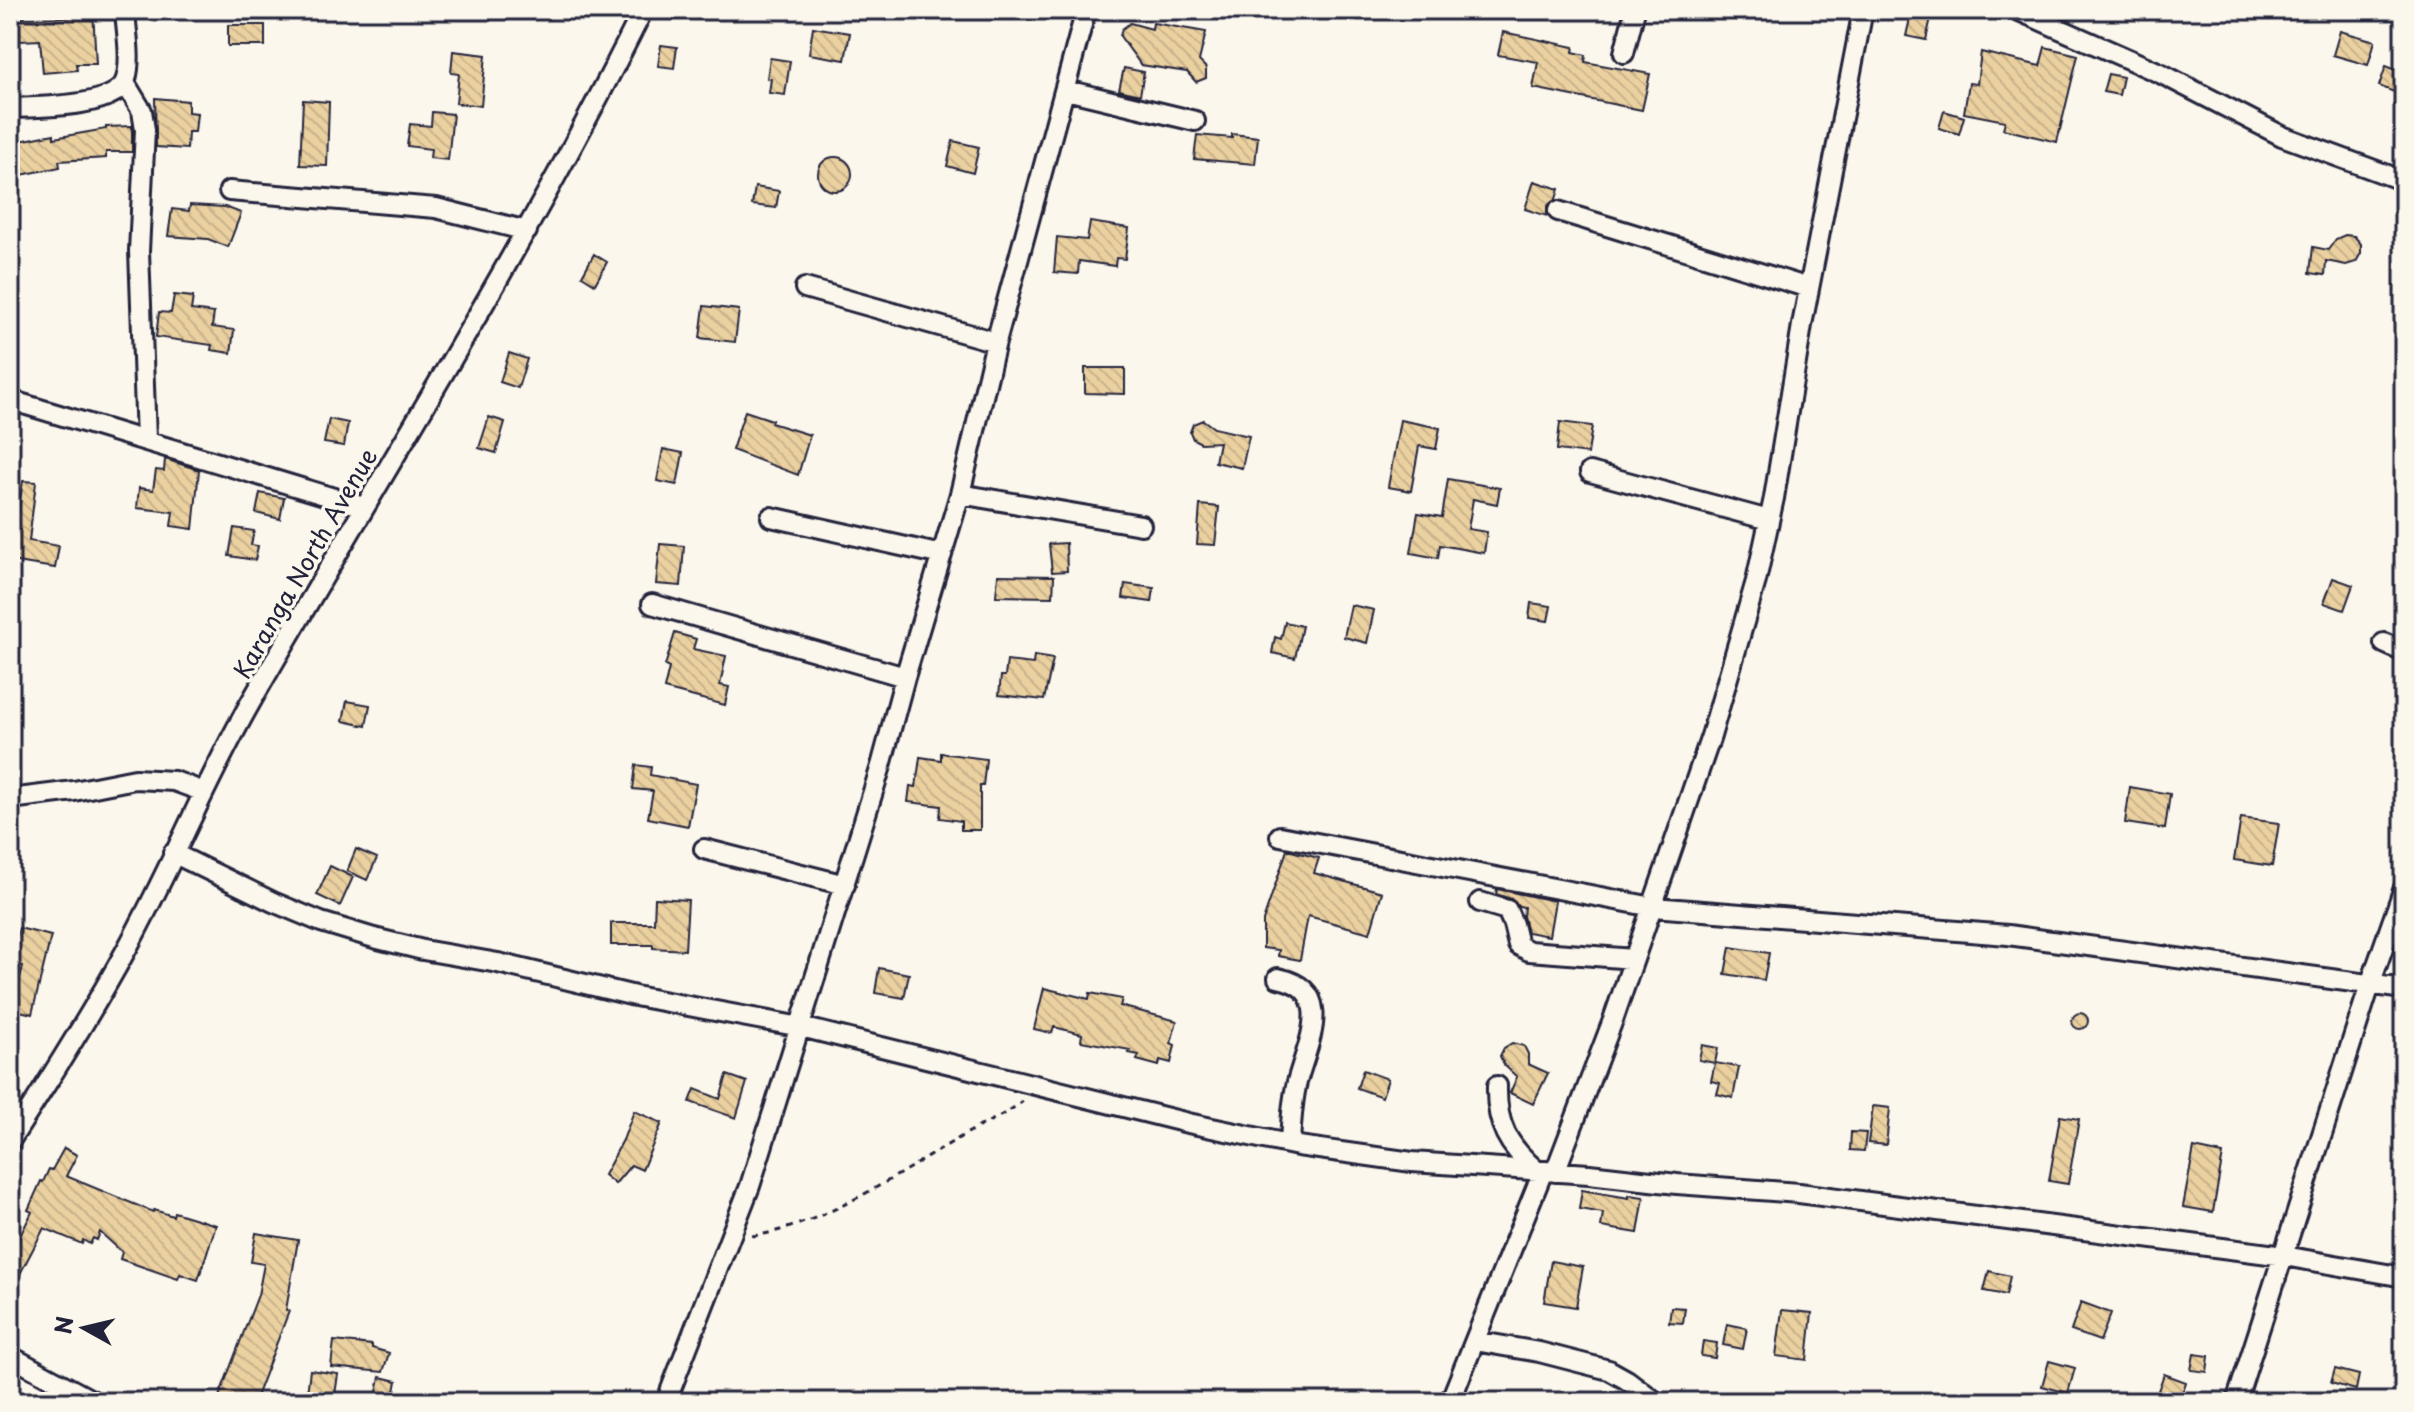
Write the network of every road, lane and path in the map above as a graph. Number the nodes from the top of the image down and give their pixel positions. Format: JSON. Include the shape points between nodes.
{"nodes":[{"id":1,"x":125,"y":10,"type":"edge"},
{"id":2,"x":643,"y":10,"type":"edge"},
{"id":3,"x":1086,"y":10,"type":"edge"},
{"id":4,"x":1635,"y":10,"type":"edge"},
{"id":5,"x":1863,"y":10,"type":"edge"},
{"id":6,"x":2017,"y":10,"type":"edge"},
{"id":7,"x":1624,"y":53,"type":"dead end"},
{"id":8,"x":125,"y":83,"type":"junction"},
{"id":9,"x":1066,"y":90,"type":"junction"},
{"id":10,"x":10,"y":108,"type":"edge"},
{"id":11,"x":1195,"y":121,"type":"dead end"},
{"id":12,"x":2404,"y":181,"type":"edge"},
{"id":13,"x":229,"y":191,"type":"dead end"},
{"id":14,"x":1558,"y":211,"type":"dead end"},
{"id":15,"x":527,"y":231,"type":"junction"},
{"id":16,"x":805,"y":288,"type":"dead end"},
{"id":17,"x":1809,"y":288,"type":"junction"},
{"id":18,"x":996,"y":342,"type":"junction"},
{"id":19,"x":10,"y":400,"type":"edge"},
{"id":20,"x":146,"y":439,"type":"junction"},
{"id":21,"x":1590,"y":472,"type":"dead end"},
{"id":22,"x":960,"y":494,"type":"junction"},
{"id":23,"x":364,"y":507,"type":"junction"},
{"id":24,"x":771,"y":517,"type":"dead end"},
{"id":25,"x":1769,"y":520,"type":"junction"},
{"id":26,"x":1141,"y":525,"type":"dead end"},
{"id":27,"x":942,"y":555,"type":"junction"},
{"id":28,"x":652,"y":604,"type":"dead end"},
{"id":29,"x":2384,"y":643,"type":"dead end"},
{"id":30,"x":2404,"y":652,"type":"edge"},
{"id":31,"x":905,"y":677,"type":"junction"},
{"id":32,"x":204,"y":792,"type":"junction"},
{"id":33,"x":10,"y":799,"type":"edge"},
{"id":34,"x":1280,"y":836,"type":"dead end"},
{"id":35,"x":704,"y":849,"type":"dead end"},
{"id":36,"x":173,"y":853,"type":"junction"},
{"id":37,"x":845,"y":885,"type":"junction"},
{"id":38,"x":2404,"y":888,"type":"edge"},
{"id":39,"x":1480,"y":902,"type":"dead end"},
{"id":40,"x":1653,"y":907,"type":"junction"},
{"id":41,"x":1634,"y":959,"type":"junction"},
{"id":42,"x":1278,"y":978,"type":"dead end"},
{"id":43,"x":2371,"y":982,"type":"junction"},
{"id":44,"x":2404,"y":989,"type":"edge"},
{"id":45,"x":801,"y":1027,"type":"junction"},
{"id":46,"x":1041,"y":1086,"type":"junction"},
{"id":47,"x":1497,"y":1086,"type":"dead end"},
{"id":48,"x":10,"y":1141,"type":"edge"},
{"id":49,"x":1290,"y":1144,"type":"junction"},
{"id":50,"x":1545,"y":1171,"type":"junction"},
{"id":51,"x":729,"y":1240,"type":"junction"},
{"id":52,"x":2284,"y":1256,"type":"junction"},
{"id":53,"x":2404,"y":1277,"type":"edge"},
{"id":54,"x":1475,"y":1341,"type":"junction"},
{"id":55,"x":10,"y":1356,"type":"edge"},
{"id":56,"x":95,"y":1402,"type":"edge"},
{"id":57,"x":666,"y":1402,"type":"edge"},
{"id":58,"x":1450,"y":1402,"type":"edge"},
{"id":59,"x":1656,"y":1402,"type":"edge"},
{"id":60,"x":2236,"y":1402,"type":"edge"}],
"edges":[{"from":1,"to":8,"type":"street"},
{"from":2,"to":15,"type":"street","name":"Karanga North Avenue"},
{"from":3,"to":9,"type":"street"},
{"from":4,"to":7,"type":"street"},
{"from":5,"to":17,"type":"street"},
{"from":6,"to":12,"type":"street","via":[[2162,74],[2282,136]]},
{"from":8,"to":10,"type":"street","via":[[108,97]]},
{"from":8,"to":20,"type":"street","via":[[142,111],[145,130],[139,251]]},
{"from":9,"to":11,"type":"street"},
{"from":9,"to":18,"type":"street"},
{"from":13,"to":15,"type":"street","via":[[436,208]]},
{"from":14,"to":17,"type":"street"},
{"from":15,"to":23,"type":"street","name":"Karanga North Avenue"},
{"from":16,"to":18,"type":"street"},
{"from":17,"to":25,"type":"street"},
{"from":18,"to":22,"type":"street"},
{"from":19,"to":20,"type":"street"},
{"from":20,"to":23,"type":"street"},
{"from":21,"to":25,"type":"street"},
{"from":22,"to":26,"type":"street"},
{"from":22,"to":27,"type":"street"},
{"from":23,"to":32,"type":"street","name":"Karanga North Avenue"},
{"from":24,"to":27,"type":"street"},
{"from":25,"to":40,"type":"street","via":[[1735,660]]},
{"from":27,"to":31,"type":"street"},
{"from":28,"to":31,"type":"street"},
{"from":29,"to":30,"type":"street"},
{"from":31,"to":37,"type":"street"},
{"from":32,"to":33,"type":"street","via":[[174,781],[135,779]]},
{"from":32,"to":36,"type":"street","name":"Karanga North Avenue"},
{"from":34,"to":40,"type":"street"},
{"from":35,"to":37,"type":"street"},
{"from":36,"to":45,"type":"street","via":[[273,902],[374,938]]},
{"from":36,"to":48,"type":"street","name":"Karanga North Avenue","via":[[125,951]]},
{"from":37,"to":45,"type":"street"},
{"from":38,"to":43,"type":"street"},
{"from":39,"to":41,"type":"street","via":[[1507,910],[1518,945],[1529,951]]},
{"from":40,"to":41,"type":"street"},
{"from":40,"to":43,"type":"street","via":[[2008,935]]},
{"from":41,"to":50,"type":"street","via":[[1584,1098]]},
{"from":42,"to":49,"type":"street","via":[[1299,985],[1313,1006]]},
{"from":43,"to":44,"type":"street"},
{"from":43,"to":52,"type":"street"},
{"from":45,"to":46,"type":"street"},
{"from":45,"to":51,"type":"street"},
{"from":46,"to":49,"type":"street"},
{"from":46,"to":51,"type":"path","via":[[1000,1118],[797,1227]]},
{"from":47,"to":50,"type":"street","via":[[1501,1125],[1512,1144]]},
{"from":49,"to":50,"type":"street","via":[[1412,1162]]},
{"from":50,"to":52,"type":"street","via":[[1799,1193]]},
{"from":50,"to":54,"type":"street"},
{"from":51,"to":57,"type":"street"},
{"from":52,"to":53,"type":"street"},
{"from":52,"to":60,"type":"street"},
{"from":54,"to":58,"type":"street"},
{"from":54,"to":59,"type":"street","via":[[1609,1370]]},
{"from":55,"to":56,"type":"street"}]}
